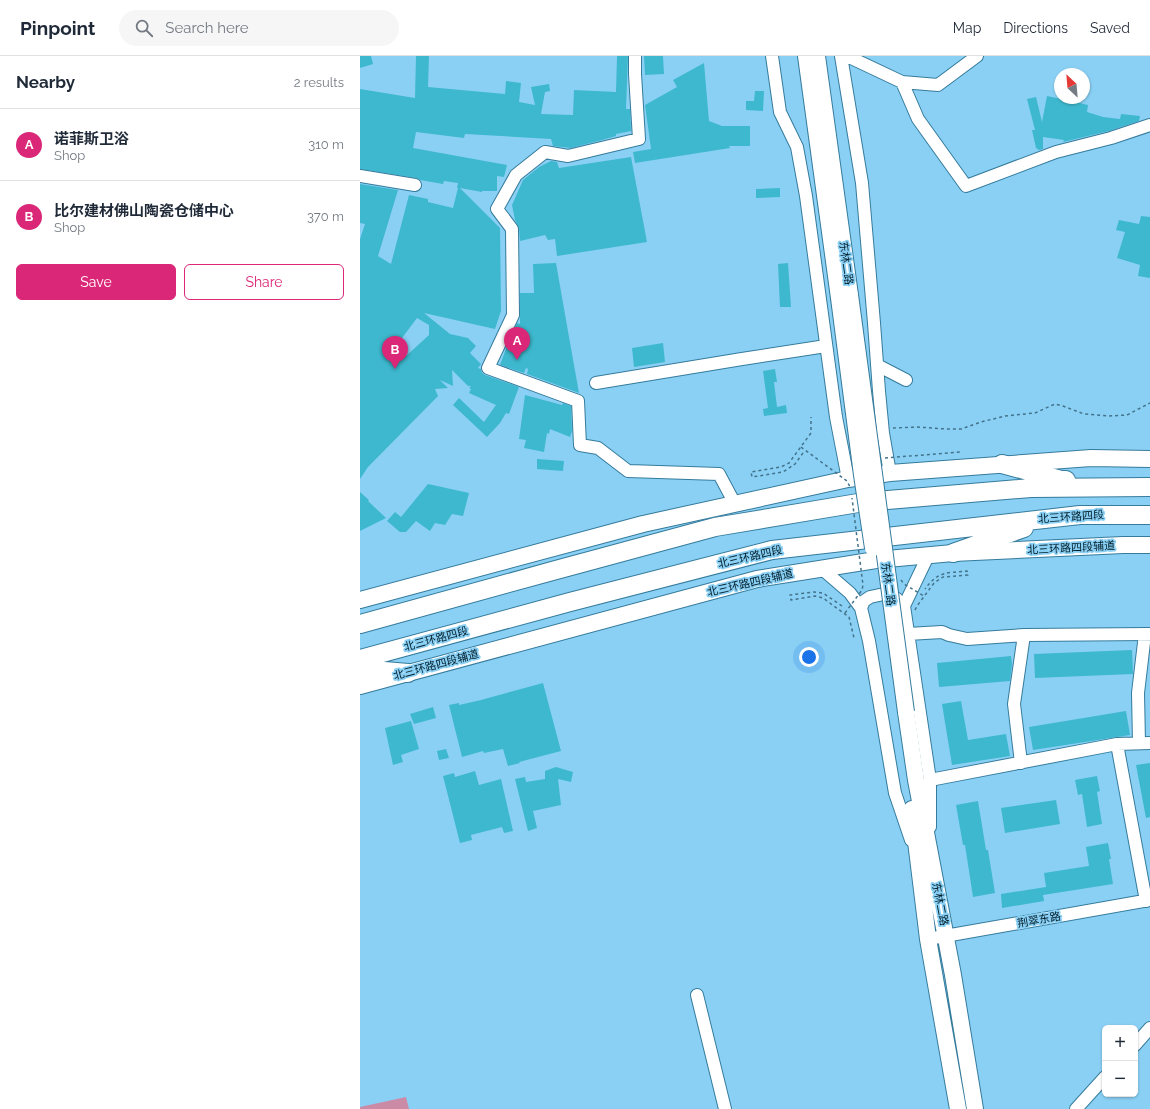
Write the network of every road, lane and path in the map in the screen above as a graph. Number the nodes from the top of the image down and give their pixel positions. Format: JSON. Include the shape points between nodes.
{"nodes":[{"id":1,"x":635,"y":56,"type":"edge"},
{"id":2,"x":772,"y":56,"type":"edge"},
{"id":3,"x":806,"y":56,"type":"edge"},
{"id":4,"x":817,"y":56,"type":"edge"},
{"id":5,"x":841,"y":56,"type":"edge"},
{"id":6,"x":847,"y":56,"type":"edge"},
{"id":7,"x":977,"y":56,"type":"edge"},
{"id":8,"x":902,"y":82,"type":"junction"},
{"id":9,"x":1150,"y":125,"type":"edge"},
{"id":10,"x":360,"y":176,"type":"edge"},
{"id":11,"x":416,"y":185,"type":"dead end"},
{"id":12,"x":844,"y":297,"type":"junction"},
{"id":13,"x":826,"y":346,"type":"junction"},
{"id":14,"x":877,"y":364,"type":"junction"},
{"id":15,"x":906,"y":380,"type":"dead end"},
{"id":16,"x":596,"y":383,"type":"dead end"},
{"id":17,"x":1150,"y":403,"type":"edge"},
{"id":18,"x":811,"y":417,"type":"dead end"},
{"id":19,"x":891,"y":428,"type":"dead end"},
{"id":20,"x":801,"y":447,"type":"junction"},
{"id":21,"x":962,"y":452,"type":"dead end"},
{"id":22,"x":803,"y":453,"type":"dead end"},
{"id":23,"x":1150,"y":459,"type":"edge"},
{"id":24,"x":1002,"y":464,"type":"junction"},
{"id":25,"x":887,"y":465,"type":"junction"},
{"id":26,"x":850,"y":486,"type":"junction"},
{"id":27,"x":1131,"y":487,"type":"junction"},
{"id":28,"x":1150,"y":487,"type":"edge"},
{"id":29,"x":735,"y":504,"type":"junction"},
{"id":30,"x":1150,"y":515,"type":"edge"},
{"id":31,"x":1056,"y":517,"type":"junction"},
{"id":32,"x":1150,"y":545,"type":"edge"},
{"id":33,"x":953,"y":553,"type":"junction"},
{"id":34,"x":928,"y":556,"type":"junction"},
{"id":35,"x":821,"y":568,"type":"junction"},
{"id":36,"x":901,"y":580,"type":"dead end"},
{"id":37,"x":924,"y":589,"type":"dead end"},
{"id":38,"x":924,"y":596,"type":"junction"},
{"id":39,"x":360,"y":600,"type":"edge"},
{"id":40,"x":842,"y":606,"type":"dead end"},
{"id":41,"x":904,"y":606,"type":"junction"},
{"id":42,"x":861,"y":608,"type":"junction"},
{"id":43,"x":845,"y":613,"type":"junction"},
{"id":44,"x":914,"y":615,"type":"dead end"},
{"id":45,"x":360,"y":624,"type":"edge"},
{"id":46,"x":908,"y":634,"type":"junction"},
{"id":47,"x":1148,"y":634,"type":"edge"},
{"id":48,"x":1024,"y":635,"type":"junction"},
{"id":49,"x":854,"y":638,"type":"dead end"},
{"id":50,"x":360,"y":659,"type":"edge"},
{"id":51,"x":360,"y":669,"type":"edge"},
{"id":52,"x":408,"y":673,"type":"junction"},
{"id":53,"x":360,"y":686,"type":"edge"},
{"id":54,"x":1144,"y":743,"type":"edge"},
{"id":55,"x":1117,"y":744,"type":"junction"},
{"id":56,"x":1021,"y":763,"type":"junction"},
{"id":57,"x":930,"y":780,"type":"junction"},
{"id":58,"x":924,"y":860,"type":"junction"},
{"id":59,"x":1148,"y":901,"type":"edge"},
{"id":60,"x":946,"y":936,"type":"junction"},
{"id":61,"x":928,"y":939,"type":"junction"},
{"id":62,"x":698,"y":995,"type":"dead end"},
{"id":63,"x":1150,"y":1028,"type":"edge"},
{"id":64,"x":1138,"y":1042,"type":"edge"},
{"id":65,"x":1102,"y":1080,"type":"edge"},
{"id":66,"x":725,"y":1109,"type":"edge"},
{"id":67,"x":958,"y":1109,"type":"edge"},
{"id":68,"x":975,"y":1109,"type":"edge"},
{"id":69,"x":1076,"y":1109,"type":"edge"}],
"edges":[{"from":1,"to":29,"type":"street","via":[[639,139],[568,156],[545,152],[516,175],[497,209],[512,229],[513,315],[488,368],[578,401],[580,445],[598,448],[628,471],[720,474]]},
{"from":2,"to":13,"type":"street","via":[[780,112],[797,147]]},
{"from":3,"to":12,"type":"main road","name":"东林二路"},
{"from":4,"to":12,"type":"main road","name":"东林二路"},
{"from":5,"to":14,"type":"street","via":[[862,183]]},
{"from":6,"to":8,"type":"street"},
{"from":7,"to":8,"type":"street","via":[[938,85]]},
{"from":8,"to":9,"type":"street","via":[[918,119],[966,186],[1056,152]]},
{"from":10,"to":11,"type":"street"},
{"from":12,"to":58,"type":"main road","name":"东林二路","bridge":true,"via":[[902,712],[916,780]]},
{"from":13,"to":16,"type":"street"},
{"from":13,"to":26,"type":"street","via":[[836,417]]},
{"from":14,"to":15,"type":"street"},
{"from":14,"to":25,"type":"street"},
{"from":17,"to":19,"type":"path","via":[[1127,415],[1084,414],[1055,404],[1035,413],[1005,416],[960,429]]},
{"from":18,"to":20,"type":"path","via":[[811,433]]},
{"from":20,"to":22,"type":"path","via":[[789,463],[781,467],[751,472],[752,477],[783,472],[795,464]]},
{"from":20,"to":26,"type":"path","bridge":true,"via":[[847,481]]},
{"from":21,"to":25,"type":"path","bridge":true},
{"from":23,"to":24,"type":"main road","via":[[1091,458]]},
{"from":24,"to":25,"type":"main road"},
{"from":24,"to":27,"type":"highway","via":[[1061,480]]},
{"from":25,"to":26,"type":"main road"},
{"from":26,"to":29,"type":"main road"},
{"from":26,"to":43,"type":"path","bridge":true,"via":[[863,585]]},
{"from":27,"to":28,"type":"highway"},
{"from":27,"to":45,"type":"highway","via":[[1031,488],[864,502],[715,527]]},
{"from":29,"to":39,"type":"main road","via":[[643,524]]},
{"from":30,"to":31,"type":"highway","name":"北三环路四段"},
{"from":31,"to":33,"type":"highway"},
{"from":31,"to":50,"type":"highway","name":"北三环路四段","via":[[772,550]]},
{"from":32,"to":33,"type":"main road","name":"北三环路四段辅道"},
{"from":33,"to":34,"type":"main road","name":"北三环路四段辅道"},
{"from":34,"to":35,"type":"main road","name":"北三环路四段辅道"},
{"from":34,"to":41,"type":"street"},
{"from":35,"to":42,"type":"street","via":[[850,593]]},
{"from":35,"to":52,"type":"main road","name":"北三环路四段辅道","via":[[757,579]]},
{"from":36,"to":38,"type":"path","bridge":true},
{"from":37,"to":38,"type":"path","via":[[932,579],[943,574],[967,571],[968,575],[943,577],[934,583]]},
{"from":38,"to":44,"type":"path"},
{"from":40,"to":43,"type":"path","via":[[823,593],[790,595],[791,600],[815,596],[823,598]]},
{"from":41,"to":42,"type":"street","via":[[892,595],[884,594],[867,598]]},
{"from":41,"to":46,"type":"street"},
{"from":42,"to":58,"type":"street","via":[[896,793]]},
{"from":43,"to":49,"type":"path","via":[[851,620]]},
{"from":46,"to":48,"type":"street","via":[[942,632],[967,639]]},
{"from":46,"to":57,"type":"street"},
{"from":47,"to":48,"type":"street"},
{"from":47,"to":54,"type":"street","via":[[1138,693]]},
{"from":48,"to":56,"type":"street","via":[[1014,704]]},
{"from":51,"to":52,"type":"highway"},
{"from":52,"to":53,"type":"main road","name":"北三环路四段辅道"},
{"from":54,"to":55,"type":"street"},
{"from":55,"to":56,"type":"street"},
{"from":55,"to":59,"type":"street"},
{"from":56,"to":57,"type":"street"},
{"from":57,"to":58,"type":"street"},
{"from":58,"to":60,"type":"main road","name":"东林二路"},
{"from":58,"to":61,"type":"main road","name":"东林二路"},
{"from":59,"to":60,"type":"street","name":"荆翠东路"},
{"from":60,"to":61,"type":"street","name":"荆翠东路"},
{"from":60,"to":68,"type":"main road","name":"东林二路"},
{"from":61,"to":67,"type":"main road","name":"东林二路"},
{"from":62,"to":66,"type":"street"},
{"from":63,"to":64,"type":"street"},
{"from":65,"to":69,"type":"street"}]}
